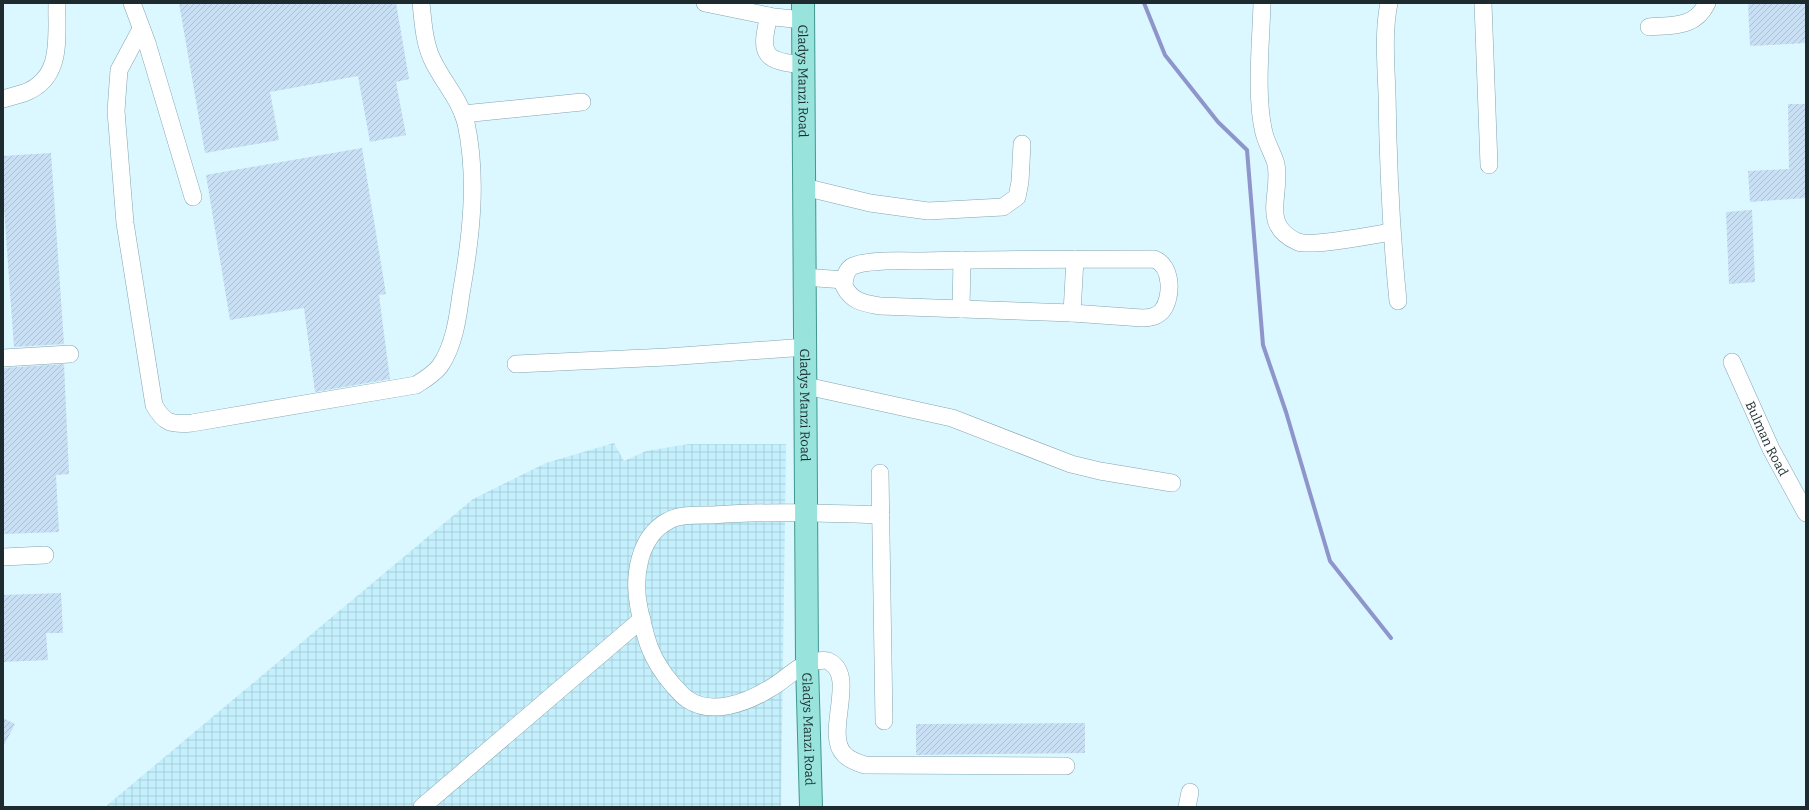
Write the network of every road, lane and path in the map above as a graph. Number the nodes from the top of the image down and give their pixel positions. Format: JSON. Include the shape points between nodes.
{"nodes":[{"id":1,"x":57,"y":3,"type":"edge"},
{"id":2,"x":132,"y":3,"type":"edge"},
{"id":3,"x":421,"y":3,"type":"edge"},
{"id":4,"x":705,"y":3,"type":"edge"},
{"id":5,"x":1262,"y":3,"type":"edge"},
{"id":6,"x":1389,"y":3,"type":"edge"},
{"id":7,"x":1483,"y":3,"type":"edge"},
{"id":8,"x":1707,"y":3,"type":"edge"},
{"id":9,"x":802,"y":8,"type":"edge"},
{"id":10,"x":769,"y":16,"type":"junction"},
{"id":11,"x":1649,"y":27,"type":"dead end"},
{"id":12,"x":141,"y":29,"type":"junction"},
{"id":13,"x":803,"y":65,"type":"junction"},
{"id":14,"x":3,"y":99,"type":"edge"},
{"id":15,"x":582,"y":102,"type":"dead end"},
{"id":16,"x":463,"y":114,"type":"junction"},
{"id":17,"x":1022,"y":144,"type":"dead end"},
{"id":18,"x":1489,"y":164,"type":"dead end"},
{"id":19,"x":804,"y":188,"type":"junction"},
{"id":20,"x":193,"y":197,"type":"dead end"},
{"id":21,"x":1391,"y":232,"type":"junction"},
{"id":22,"x":1075,"y":259,"type":"junction"},
{"id":23,"x":962,"y":260,"type":"junction"},
{"id":24,"x":804,"y":277,"type":"junction"},
{"id":25,"x":844,"y":280,"type":"junction"},
{"id":26,"x":1398,"y":301,"type":"dead end"},
{"id":27,"x":961,"y":309,"type":"junction"},
{"id":28,"x":1072,"y":313,"type":"junction"},
{"id":29,"x":806,"y":347,"type":"junction"},
{"id":30,"x":70,"y":354,"type":"dead end"},
{"id":31,"x":3,"y":358,"type":"edge"},
{"id":32,"x":1732,"y":362,"type":"dead end"},
{"id":33,"x":516,"y":364,"type":"dead end"},
{"id":34,"x":806,"y":386,"type":"junction"},
{"id":35,"x":880,"y":473,"type":"dead end"},
{"id":36,"x":1172,"y":483,"type":"dead end"},
{"id":37,"x":806,"y":512,"type":"junction"},
{"id":38,"x":1806,"y":512,"type":"edge"},
{"id":39,"x":881,"y":515,"type":"junction"},
{"id":40,"x":45,"y":555,"type":"dead end"},
{"id":41,"x":3,"y":556,"type":"edge"},
{"id":42,"x":642,"y":619,"type":"junction"},
{"id":43,"x":807,"y":663,"type":"junction"},
{"id":44,"x":884,"y":721,"type":"dead end"},
{"id":45,"x":1066,"y":766,"type":"dead end"},
{"id":46,"x":422,"y":807,"type":"edge"},
{"id":47,"x":811,"y":807,"type":"edge"}],
"edges":[{"from":1,"to":14,"type":"lane","via":[[56,54],[52,68],[36,86]]},
{"from":2,"to":12,"type":"lane"},
{"from":3,"to":16,"type":"lane","via":[[426,40],[432,59]]},
{"from":4,"to":10,"type":"lane"},
{"from":5,"to":21,"type":"lane","via":[[1260,105],[1264,134],[1276,165],[1274,216],[1279,226],[1287,235],[1306,244]]},
{"from":6,"to":21,"type":"lane","via":[[1386,53]]},
{"from":7,"to":18,"type":"lane"},
{"from":8,"to":11,"type":"lane","via":[[1696,18],[1684,24]]},
{"from":9,"to":10,"type":"lane"},
{"from":9,"to":13,"type":"main road","name":"Gladys Manzi Road"},
{"from":10,"to":13,"type":"lane","via":[[764,37],[766,52],[776,61]]},
{"from":12,"to":16,"type":"lane","via":[[119,70],[116,111],[118,145],[125,223],[152,394],[160,416],[168,422],[192,424],[416,385],[440,366],[454,332],[469,237],[472,198],[470,150]]},
{"from":12,"to":20,"type":"lane"},
{"from":13,"to":19,"type":"main road","name":"Gladys Manzi Road"},
{"from":15,"to":16,"type":"lane"},
{"from":17,"to":19,"type":"lane","via":[[1017,197],[1004,207],[928,211],[870,203]]},
{"from":19,"to":24,"type":"main road","name":"Gladys Manzi Road"},
{"from":21,"to":26,"type":"lane"},
{"from":22,"to":23,"type":"lane"},
{"from":22,"to":28,"type":"lane"},
{"from":22,"to":28,"type":"lane","via":[[1154,259],[1165,267],[1168,289],[1162,310],[1152,317]]},
{"from":23,"to":25,"type":"lane","via":[[862,264],[849,268]]},
{"from":23,"to":27,"type":"lane"},
{"from":24,"to":25,"type":"lane"},
{"from":24,"to":29,"type":"main road","name":"Gladys Manzi Road"},
{"from":25,"to":27,"type":"lane","via":[[850,297],[859,302],[880,306]]},
{"from":27,"to":28,"type":"lane"},
{"from":29,"to":33,"type":"lane"},
{"from":29,"to":34,"type":"main road","name":"Gladys Manzi Road"},
{"from":30,"to":31,"type":"lane"},
{"from":32,"to":38,"type":"lane","name":"Bulman Road","via":[[1772,449]]},
{"from":34,"to":36,"type":"lane","via":[[952,418],[1072,464]]},
{"from":34,"to":37,"type":"main road","name":"Gladys Manzi Road"},
{"from":35,"to":39,"type":"lane"},
{"from":37,"to":39,"type":"lane"},
{"from":37,"to":42,"type":"lane","via":[[681,516],[668,520],[647,541],[642,555],[636,580]]},
{"from":37,"to":43,"type":"main road","name":"Gladys Manzi Road"},
{"from":39,"to":44,"type":"lane"},
{"from":40,"to":41,"type":"lane"},
{"from":42,"to":43,"type":"lane","via":[[647,642],[655,661],[685,698],[705,707],[720,707],[754,697]]},
{"from":42,"to":46,"type":"lane"},
{"from":43,"to":45,"type":"lane","via":[[827,660],[837,668],[840,690],[837,739],[844,755],[853,761],[865,765]]},
{"from":43,"to":47,"type":"main road","name":"Gladys Manzi Road"}]}
